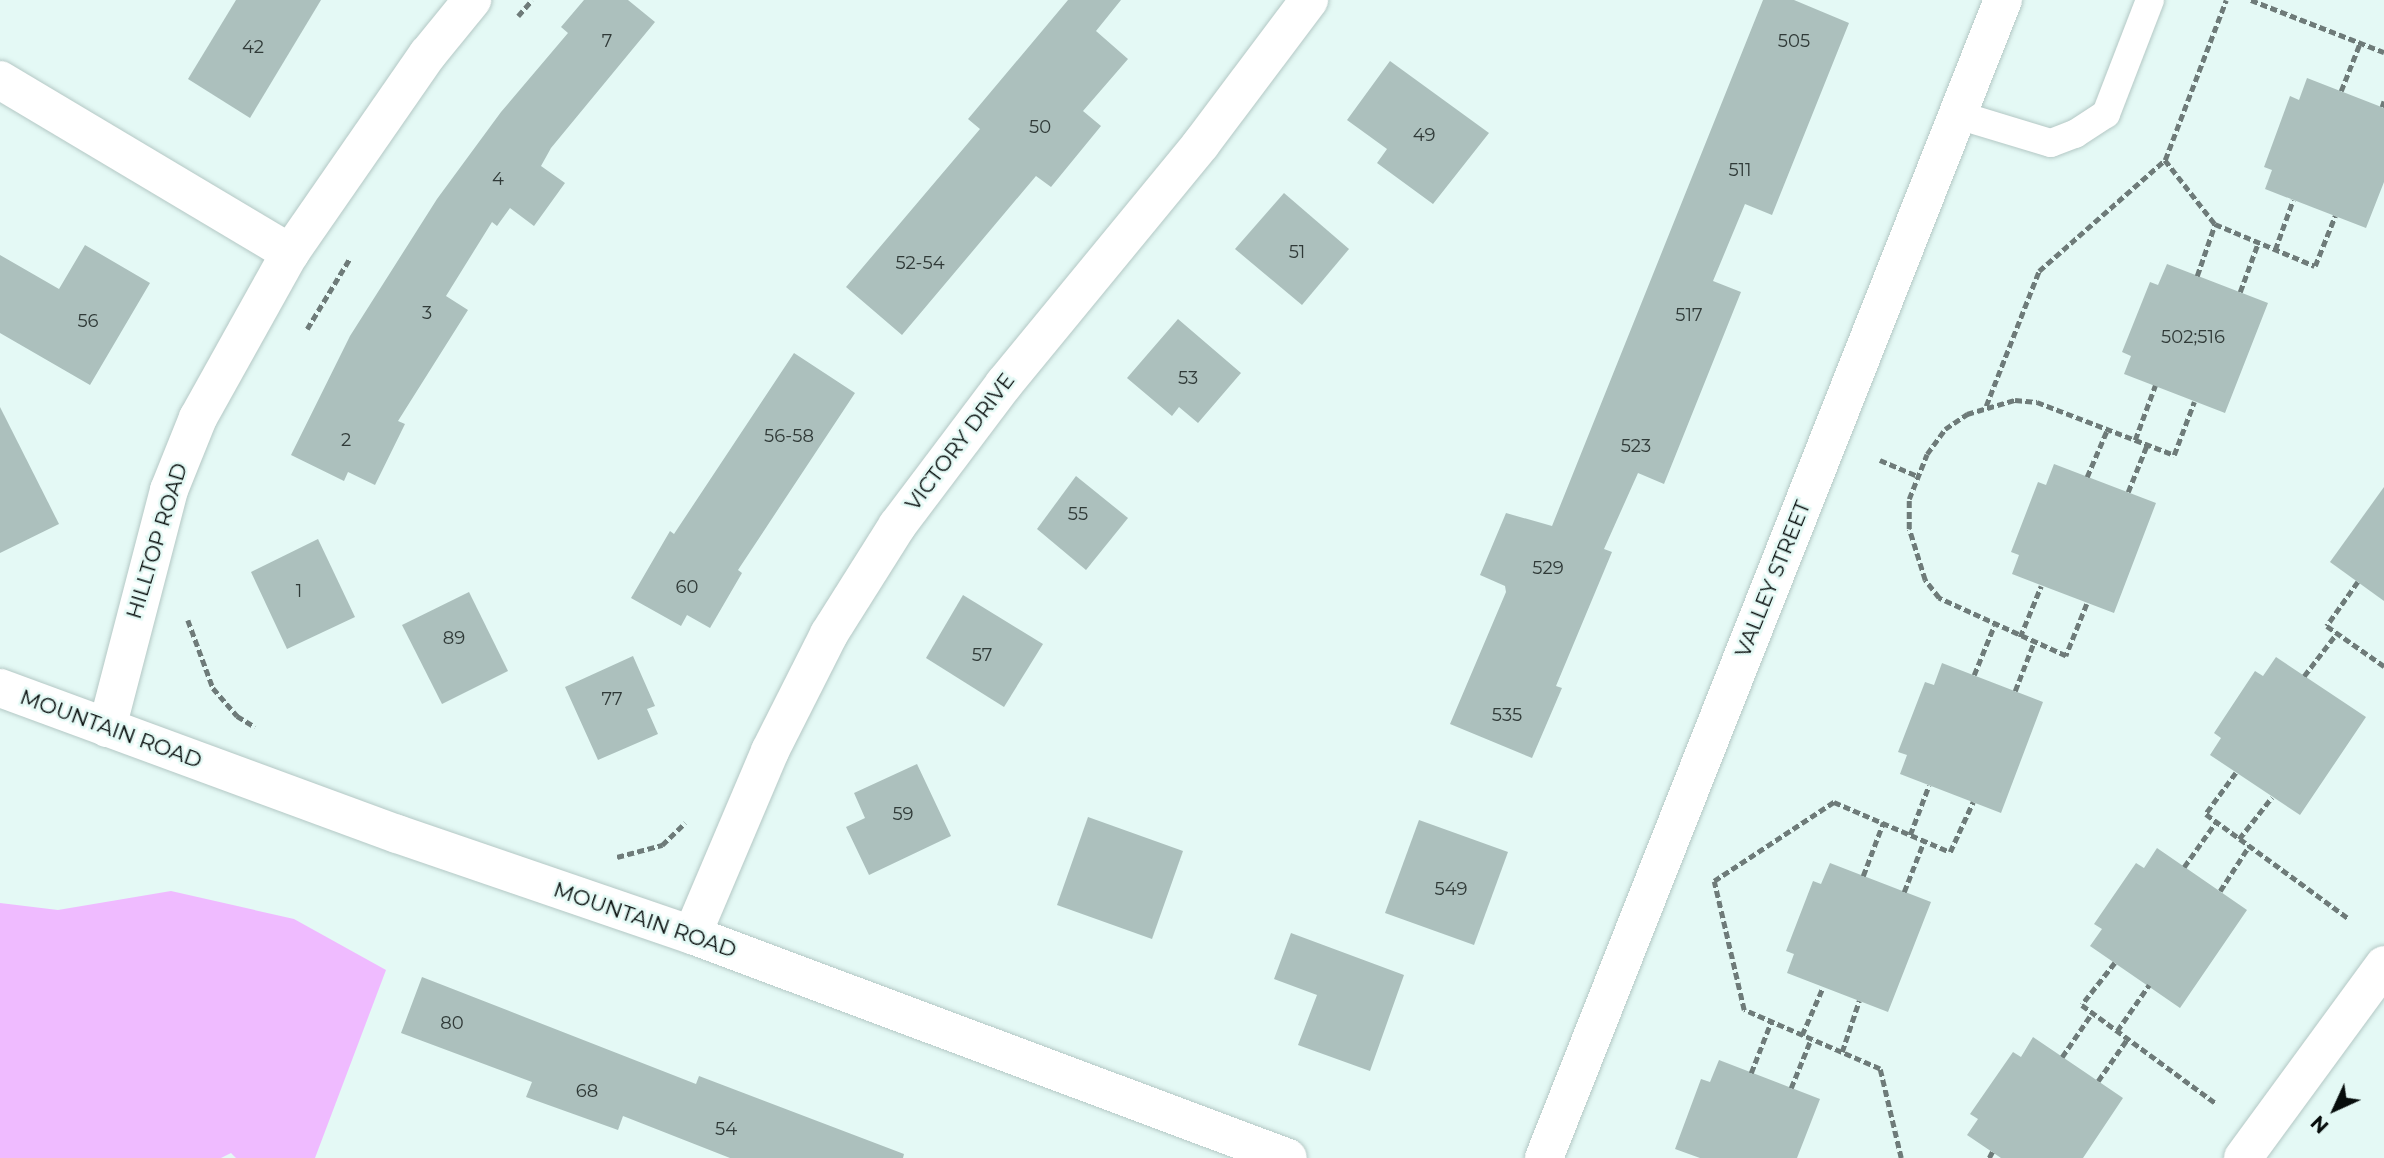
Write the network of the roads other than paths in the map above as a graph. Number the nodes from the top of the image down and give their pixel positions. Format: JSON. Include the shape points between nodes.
{"nodes":[{"id":1,"x":472,"y":0,"type":"edge"},
{"id":2,"x":1310,"y":0,"type":"edge"},
{"id":3,"x":2003,"y":0,"type":"edge"},
{"id":4,"x":2150,"y":0,"type":"edge"},
{"id":5,"x":0,"y":80,"type":"edge"},
{"id":6,"x":1958,"y":115,"type":"junction"},
{"id":7,"x":290,"y":253,"type":"junction"},
{"id":8,"x":0,"y":688,"type":"edge"},
{"id":9,"x":107,"y":728,"type":"junction"},
{"id":10,"x":692,"y":935,"type":"junction"},
{"id":11,"x":2384,"y":965,"type":"edge"},
{"id":12,"x":1288,"y":1158,"type":"edge"},
{"id":13,"x":1544,"y":1158,"type":"edge"},
{"id":14,"x":2243,"y":1158,"type":"edge"}],
"edges":[{"from":1,"to":7,"type":"street","name":"HILLTOP ROAD","via":[[428,54]]},
{"from":2,"to":10,"type":"street","name":"VICTORY DRIVE","via":[[1201,144],[1003,384],[897,526],[829,634],[776,740]]},
{"from":3,"to":6,"type":"street","name":"VALLEY STREET"},
{"from":4,"to":6,"type":"lane","via":[[2106,114],[2075,134],[2051,143]]},
{"from":5,"to":7,"type":"street"},
{"from":6,"to":13,"type":"street","name":"VALLEY STREET"},
{"from":7,"to":9,"type":"street","name":"HILLTOP ROAD","via":[[198,418],[169,490]]},
{"from":8,"to":9,"type":"street","name":"MOUNTAIN ROAD"},
{"from":9,"to":10,"type":"street","name":"MOUNTAIN ROAD"},
{"from":10,"to":12,"type":"street","name":"MOUNTAIN ROAD"},
{"from":11,"to":14,"type":"street"}]}
